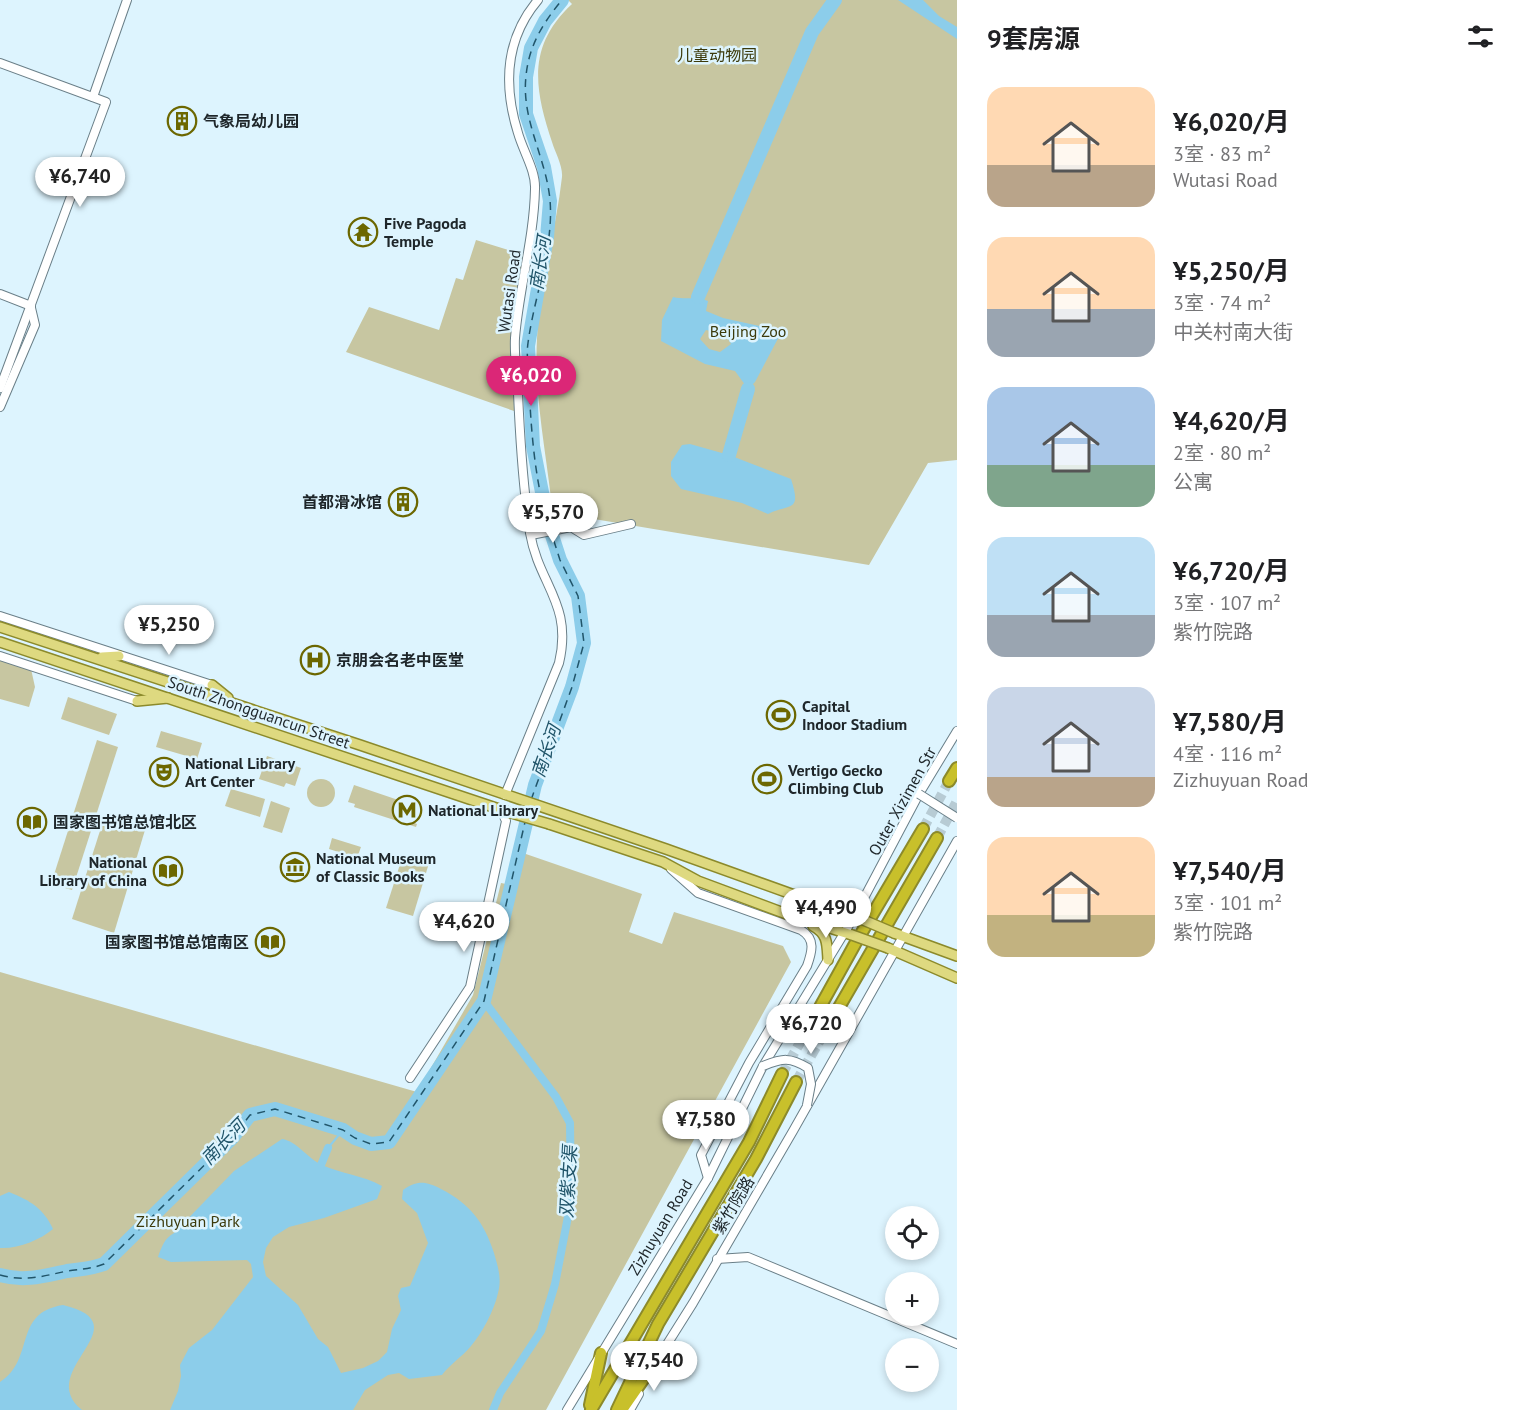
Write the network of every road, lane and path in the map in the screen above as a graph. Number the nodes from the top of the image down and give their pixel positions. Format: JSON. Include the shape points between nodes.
{"nodes":[{"id":1,"x":127,"y":0,"type":"edge"},
{"id":2,"x":538,"y":0,"type":"edge"},
{"id":3,"x":0,"y":63,"type":"edge"},
{"id":4,"x":93,"y":97,"type":"junction"},
{"id":5,"x":0,"y":294,"type":"edge"},
{"id":6,"x":31,"y":306,"type":"junction"},
{"id":7,"x":0,"y":388,"type":"edge"},
{"id":8,"x":0,"y":407,"type":"edge"},
{"id":9,"x":631,"y":524,"type":"dead end"},
{"id":10,"x":531,"y":535,"type":"junction"},
{"id":11,"x":0,"y":616,"type":"edge"},
{"id":12,"x":0,"y":627,"type":"edge"},
{"id":13,"x":0,"y":642,"type":"edge"},
{"id":14,"x":0,"y":656,"type":"edge"},
{"id":15,"x":119,"y":656,"type":"junction"},
{"id":16,"x":97,"y":658,"type":"junction"},
{"id":17,"x":212,"y":686,"type":"joint"},
{"id":18,"x":172,"y":697,"type":"junction"},
{"id":19,"x":137,"y":701,"type":"joint"},
{"id":20,"x":235,"y":703,"type":"junction"},
{"id":21,"x":957,"y":731,"type":"edge"},
{"id":22,"x":957,"y":768,"type":"edge"},
{"id":23,"x":950,"y":781,"type":"tunnel mouth"},
{"id":24,"x":919,"y":794,"type":"junction"},
{"id":25,"x":510,"y":797,"type":"junction"},
{"id":26,"x":505,"y":811,"type":"junction"},
{"id":27,"x":957,"y":818,"type":"edge"},
{"id":28,"x":923,"y":829,"type":"tunnel mouth"},
{"id":29,"x":937,"y":838,"type":"tunnel mouth"},
{"id":30,"x":957,"y":842,"type":"edge"},
{"id":31,"x":663,"y":862,"type":"junction"},
{"id":32,"x":792,"y":916,"type":"junction"},
{"id":33,"x":857,"y":918,"type":"junction"},
{"id":34,"x":905,"y":935,"type":"junction"},
{"id":35,"x":850,"y":937,"type":"junction"},
{"id":36,"x":892,"y":950,"type":"junction"},
{"id":37,"x":957,"y":956,"type":"edge"},
{"id":38,"x":828,"y":960,"type":"junction"},
{"id":39,"x":957,"y":978,"type":"edge"},
{"id":40,"x":809,"y":1027,"type":"tunnel mouth"},
{"id":41,"x":823,"y":1035,"type":"tunnel mouth"},
{"id":42,"x":763,"y":1066,"type":"junction"},
{"id":43,"x":782,"y":1074,"type":"tunnel mouth"},
{"id":44,"x":410,"y":1078,"type":"dead end"},
{"id":45,"x":796,"y":1082,"type":"tunnel mouth"},
{"id":46,"x":807,"y":1105,"type":"junction"},
{"id":47,"x":708,"y":1178,"type":"junction"},
{"id":48,"x":717,"y":1260,"type":"junction"},
{"id":49,"x":957,"y":1344,"type":"edge"},
{"id":50,"x":601,"y":1353,"type":"junction"},
{"id":51,"x":656,"y":1361,"type":"junction"},
{"id":52,"x":567,"y":1410,"type":"edge"},
{"id":53,"x":590,"y":1410,"type":"edge"},
{"id":54,"x":617,"y":1410,"type":"edge"},
{"id":55,"x":622,"y":1410,"type":"edge"},
{"id":56,"x":630,"y":1410,"type":"edge"}],
"edges":[{"from":1,"to":4,"type":"street"},
{"from":2,"to":10,"type":"street","name":"Wutasi Road","via":[[517,30],[509,68],[517,132],[536,185],[515,340]]},
{"from":3,"to":4,"type":"street"},
{"from":4,"to":6,"type":"street","via":[[106,102]]},
{"from":5,"to":6,"type":"street"},
{"from":6,"to":7,"type":"street"},
{"from":6,"to":8,"type":"street","via":[[35,325]]},
{"from":9,"to":10,"type":"street","via":[[584,535],[571,527]]},
{"from":10,"to":25,"type":"street","name":"Wutasi Road","via":[[540,567],[559,605],[564,643]]},
{"from":11,"to":15,"type":"street"},
{"from":12,"to":16,"type":"main road"},
{"from":13,"to":18,"type":"main road","name":"South Zhongguancun Street"},
{"from":14,"to":19,"type":"street"},
{"from":15,"to":16,"type":"main road"},
{"from":15,"to":17,"type":"street"},
{"from":16,"to":20,"type":"main road","name":"South Zhongguancun Street"},
{"from":17,"to":20,"type":"main road"},
{"from":18,"to":19,"type":"main road"},
{"from":18,"to":26,"type":"main road","name":"South Zhongguancun Street"},
{"from":20,"to":25,"type":"main road","name":"South Zhongguancun Street"},
{"from":21,"to":24,"type":"street","name":"Outer Xizimen Str"},
{"from":22,"to":23,"type":"highway"},
{"from":24,"to":27,"type":"street","bridge":true},
{"from":24,"to":33,"type":"street","name":"Outer Xizimen Str"},
{"from":25,"to":33,"type":"main road","name":"South Zhongguancun Street"},
{"from":26,"to":31,"type":"main road","name":"South Zhongguancun Street","bridge":true},
{"from":26,"to":44,"type":"street","via":[[470,987]]},
{"from":28,"to":35,"type":"highway"},
{"from":29,"to":41,"type":"highway"},
{"from":30,"to":34,"type":"street","name":"紫竹院路"},
{"from":31,"to":32,"type":"main road","via":[[698,881]]},
{"from":31,"to":47,"type":"street","via":[[698,893],[801,930],[812,942],[807,966],[749,1063],[701,1155]]},
{"from":32,"to":35,"type":"main road"},
{"from":32,"to":38,"type":"main road","via":[[823,931]]},
{"from":33,"to":34,"type":"main road","bridge":true},
{"from":33,"to":35,"type":"street","name":"Outer Xizimen Str"},
{"from":34,"to":36,"type":"street","name":"紫竹院路"},
{"from":34,"to":37,"type":"main road"},
{"from":35,"to":36,"type":"main road","bridge":true},
{"from":35,"to":38,"type":"street","name":"Zizhuyuan Road"},
{"from":35,"to":40,"type":"highway"},
{"from":36,"to":39,"type":"main road"},
{"from":36,"to":46,"type":"street","name":"紫竹院路"},
{"from":38,"to":42,"type":"street","name":"Zizhuyuan Road"},
{"from":42,"to":46,"type":"street","bridge":true,"via":[[784,1057],[808,1068],[811,1084]]},
{"from":42,"to":47,"type":"street","name":"Zizhuyuan Road"},
{"from":43,"to":53,"type":"highway","name":"Zizhuyuan Road","via":[[748,1142]]},
{"from":45,"to":54,"type":"highway","via":[[756,1160],[658,1324]]},
{"from":46,"to":48,"type":"street","name":"紫竹院路"},
{"from":47,"to":50,"type":"street","name":"Zizhuyuan Road"},
{"from":48,"to":49,"type":"street","via":[[748,1257]]},
{"from":48,"to":51,"type":"street","name":"紫竹院路"},
{"from":50,"to":52,"type":"street","name":"Zizhuyuan Road"},
{"from":50,"to":53,"type":"highway"},
{"from":51,"to":55,"type":"highway"},
{"from":51,"to":56,"type":"street","name":"紫竹院路"}]}
